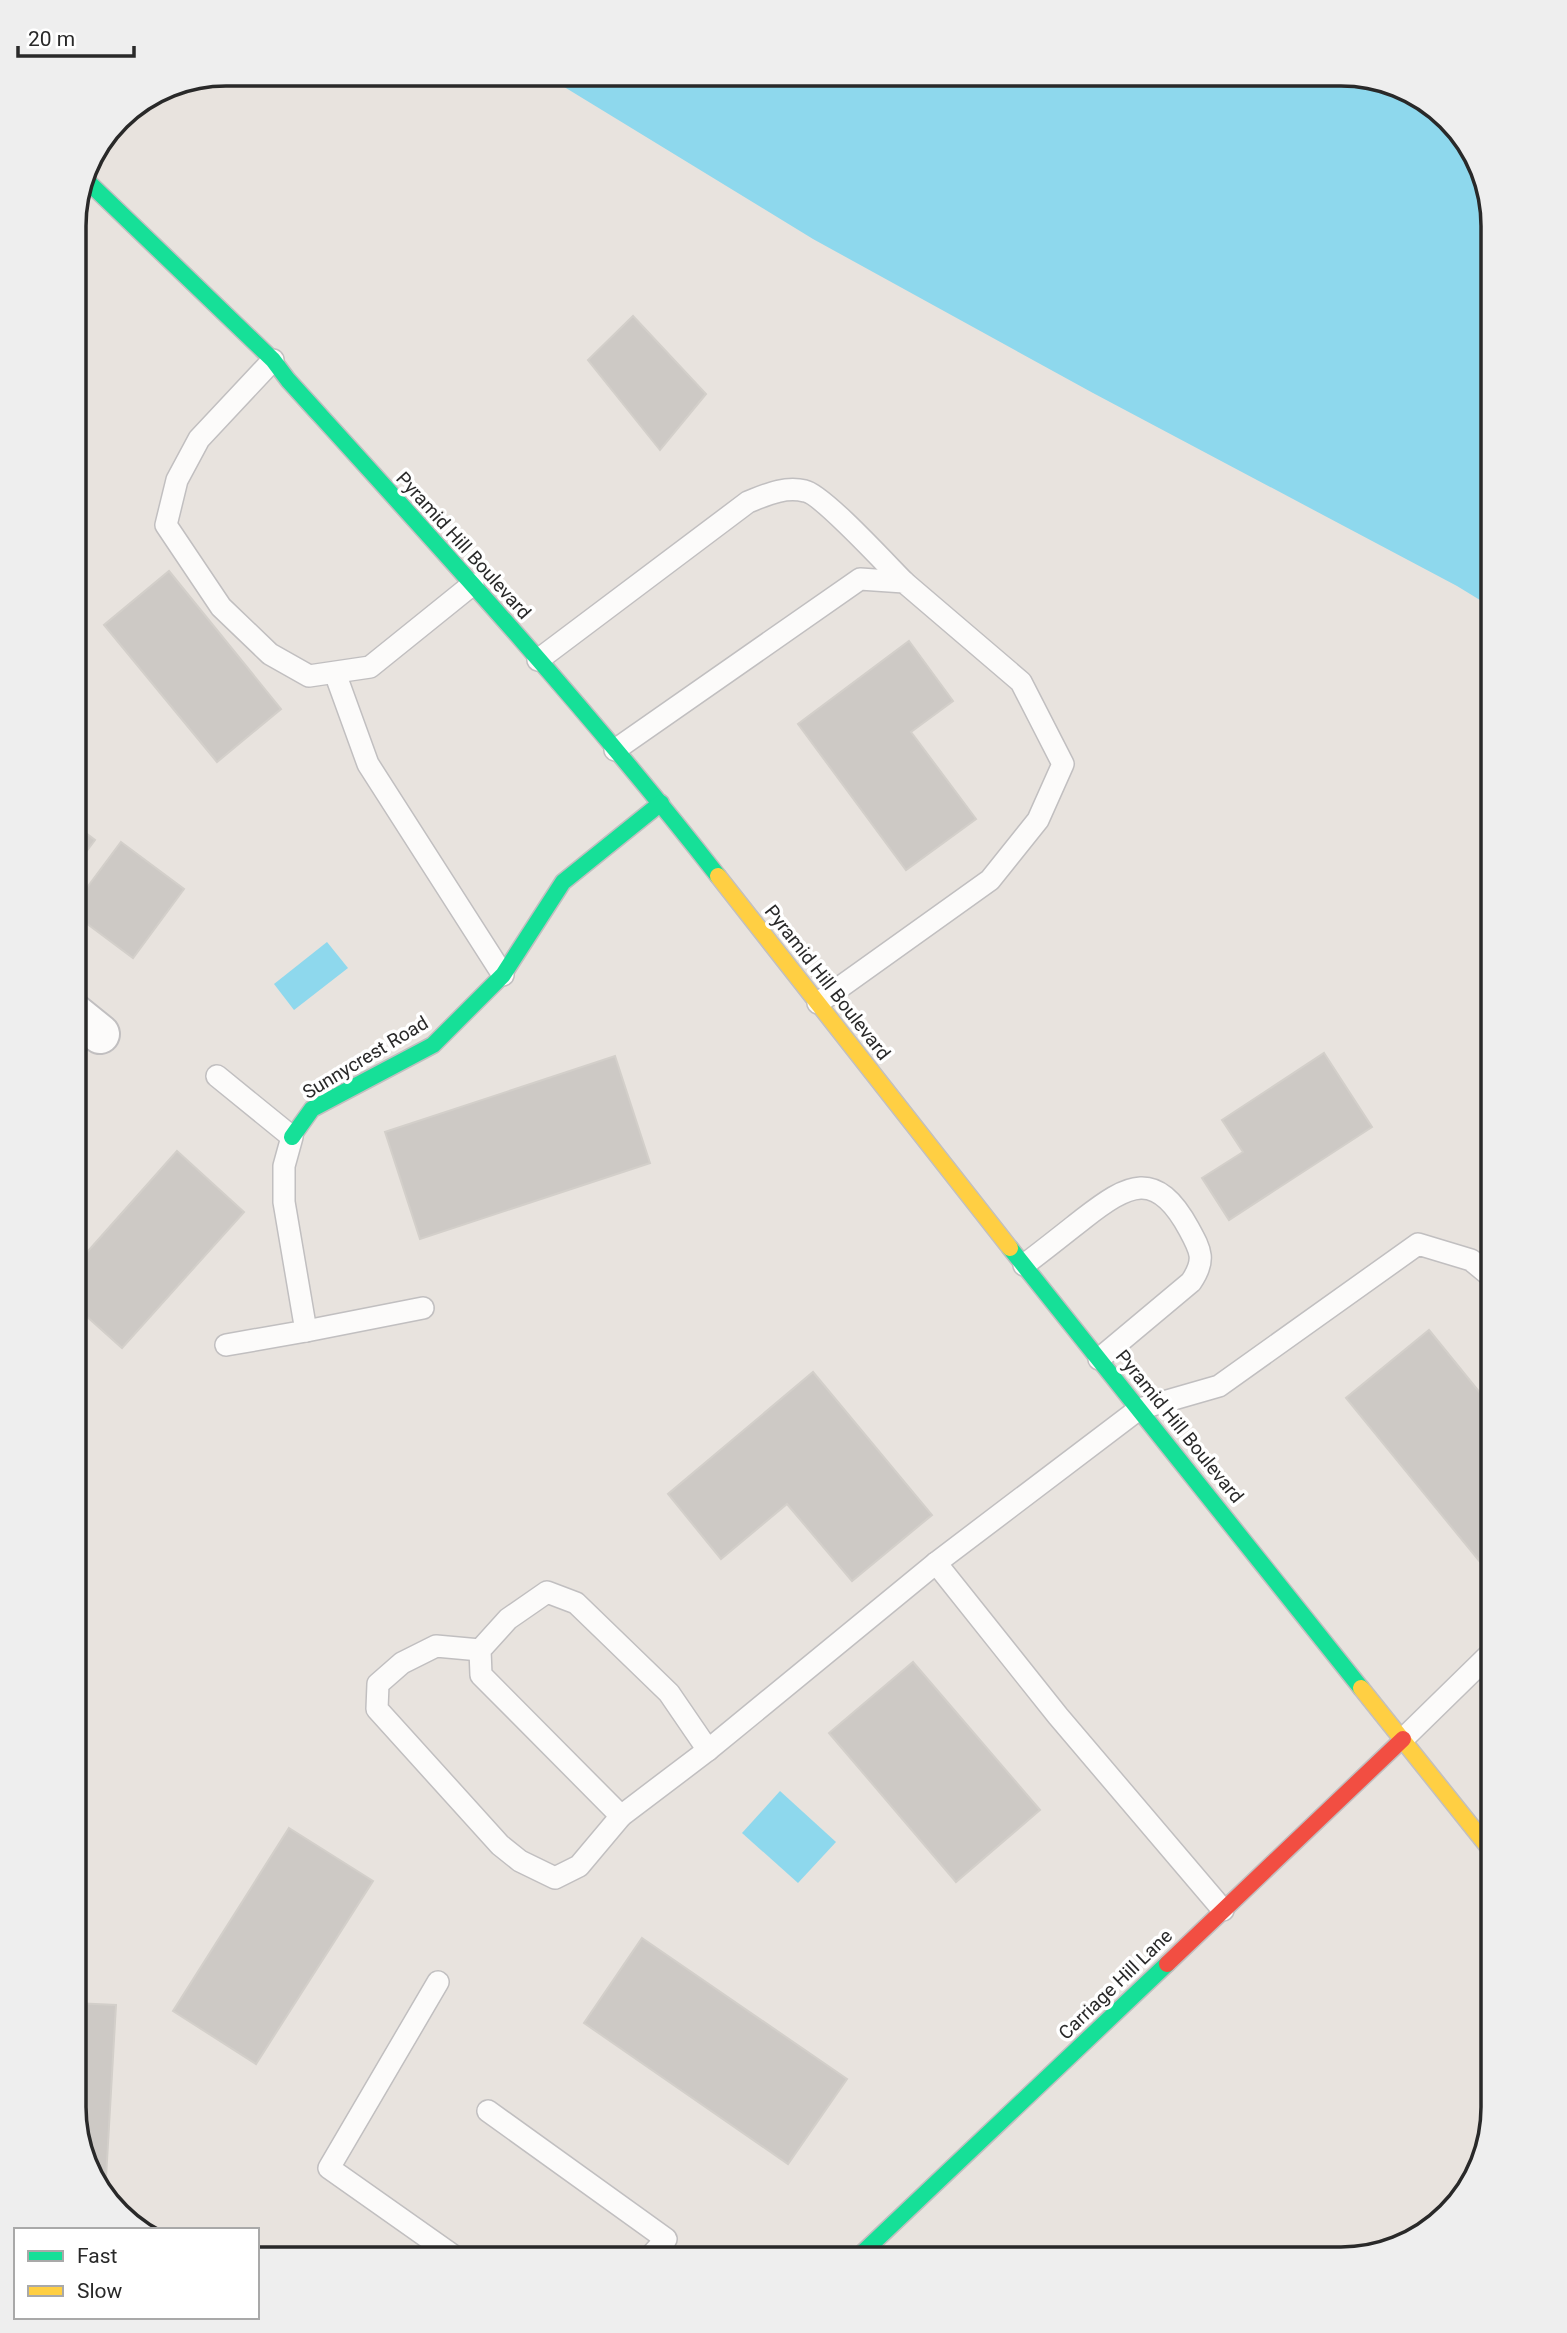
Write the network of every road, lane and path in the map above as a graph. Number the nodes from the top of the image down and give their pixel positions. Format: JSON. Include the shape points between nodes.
{"nodes":[{"id":1,"x":92,"y":186,"type":"edge"},
{"id":2,"x":273,"y":360,"type":"junction"},
{"id":3,"x":904,"y":582,"type":"junction"},
{"id":4,"x":473,"y":584,"type":"junction"},
{"id":5,"x":538,"y":660,"type":"junction"},
{"id":6,"x":335,"y":673,"type":"junction"},
{"id":7,"x":615,"y":750,"type":"junction"},
{"id":8,"x":660,"y":803,"type":"junction"},
{"id":9,"x":503,"y":975,"type":"junction"},
{"id":10,"x":818,"y":1003,"type":"junction"},
{"id":11,"x":217,"y":1076,"type":"dead end"},
{"id":12,"x":292,"y":1137,"type":"junction"},
{"id":13,"x":1024,"y":1265,"type":"junction"},
{"id":14,"x":1481,"y":1268,"type":"edge"},
{"id":15,"x":423,"y":1308,"type":"dead end"},
{"id":16,"x":306,"y":1331,"type":"junction"},
{"id":17,"x":226,"y":1345,"type":"dead end"},
{"id":18,"x":1099,"y":1359,"type":"junction"},
{"id":19,"x":1139,"y":1409,"type":"junction"},
{"id":20,"x":936,"y":1563,"type":"junction"},
{"id":21,"x":480,"y":1650,"type":"junction"},
{"id":22,"x":1481,"y":1663,"type":"edge"},
{"id":23,"x":1403,"y":1739,"type":"junction"},
{"id":24,"x":708,"y":1750,"type":"junction"},
{"id":25,"x":621,"y":1816,"type":"junction"},
{"id":26,"x":1481,"y":1838,"type":"edge"},
{"id":27,"x":1223,"y":1910,"type":"junction"},
{"id":28,"x":438,"y":1982,"type":"dead end"},
{"id":29,"x":488,"y":2111,"type":"dead end"},
{"id":30,"x":441,"y":2247,"type":"edge"},
{"id":31,"x":659,"y":2247,"type":"edge"},
{"id":32,"x":869,"y":2247,"type":"edge"}],
"edges":[{"from":1,"to":2,"type":"main road","name":"Pyramid Hill Boulevard"},
{"from":2,"to":4,"type":"main road","name":"Pyramid Hill Boulevard"},
{"from":2,"to":6,"type":"lane","via":[[199,439],[177,480],[166,525],[221,607],[270,654],[309,676]]},
{"from":3,"to":5,"type":"lane","via":[[807,491],[781,489],[748,502]]},
{"from":3,"to":7,"type":"lane","via":[[860,579]]},
{"from":3,"to":10,"type":"lane","via":[[1021,682],[1063,764],[1038,820],[990,880]]},
{"from":4,"to":5,"type":"main road","name":"Pyramid Hill Boulevard"},
{"from":4,"to":6,"type":"lane","via":[[370,667]]},
{"from":5,"to":7,"type":"main road","name":"Pyramid Hill Boulevard"},
{"from":6,"to":9,"type":"lane","via":[[368,764]]},
{"from":7,"to":8,"type":"main road","name":"Pyramid Hill Boulevard"},
{"from":8,"to":9,"type":"main road","name":"Sunnycrest Road","via":[[563,882]]},
{"from":8,"to":10,"type":"main road","name":"Pyramid Hill Boulevard"},
{"from":9,"to":12,"type":"main road","name":"Sunnycrest Road","via":[[433,1045],[312,1109]]},
{"from":10,"to":13,"type":"main road","name":"Pyramid Hill Boulevard"},
{"from":11,"to":12,"type":"lane"},
{"from":12,"to":16,"type":"lane","via":[[284,1166],[284,1202]]},
{"from":13,"to":18,"type":"main road","name":"Pyramid Hill Boulevard"},
{"from":13,"to":18,"type":"lane","via":[[1114,1195],[1135,1187],[1158,1192],[1182,1215],[1200,1250],[1200,1269],[1191,1282]]},
{"from":14,"to":19,"type":"lane","via":[[1471,1260],[1418,1244],[1219,1385]]},
{"from":15,"to":16,"type":"lane"},
{"from":16,"to":17,"type":"lane"},
{"from":18,"to":19,"type":"main road","name":"Pyramid Hill Boulevard"},
{"from":19,"to":20,"type":"lane"},
{"from":19,"to":23,"type":"main road","name":"Pyramid Hill Boulevard"},
{"from":20,"to":24,"type":"lane"},
{"from":20,"to":27,"type":"lane","via":[[1058,1716]]},
{"from":21,"to":24,"type":"lane","via":[[508,1619],[547,1592],[576,1603],[669,1693]]},
{"from":21,"to":25,"type":"lane","via":[[481,1675]]},
{"from":21,"to":25,"type":"lane","via":[[436,1646],[402,1663],[378,1684],[377,1709],[500,1845],[555,1878],[579,1866]]},
{"from":22,"to":23,"type":"lane"},
{"from":23,"to":26,"type":"main road","name":"Pyramid Hill Boulevard"},
{"from":23,"to":27,"type":"main road","name":"Carriage Hill Lane"},
{"from":24,"to":25,"type":"lane"},
{"from":27,"to":32,"type":"main road","name":"Carriage Hill Lane"},
{"from":28,"to":30,"type":"lane","via":[[329,2168]]},
{"from":29,"to":31,"type":"lane","via":[[666,2239]]}]}
